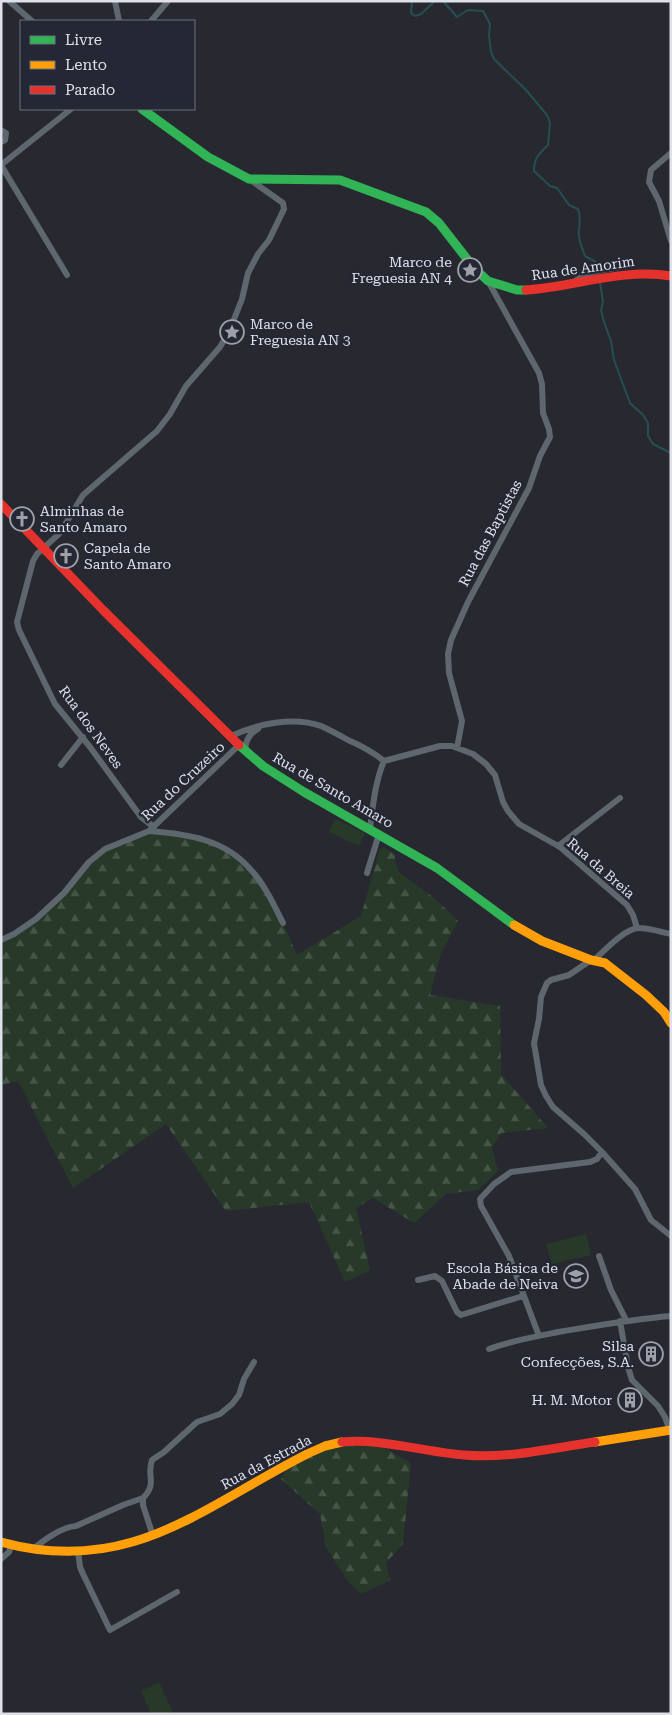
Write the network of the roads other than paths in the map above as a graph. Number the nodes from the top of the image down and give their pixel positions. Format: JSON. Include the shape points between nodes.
{"nodes":[{"id":1,"x":9,"y":1,"type":"edge"},
{"id":2,"x":115,"y":1,"type":"edge"},
{"id":3,"x":168,"y":1,"type":"edge"},
{"id":4,"x":31,"y":20,"type":"edge"},
{"id":5,"x":119,"y":20,"type":"edge"},
{"id":6,"x":152,"y":20,"type":"edge"},
{"id":7,"x":71,"y":110,"type":"edge"},
{"id":8,"x":143,"y":110,"type":"edge"},
{"id":9,"x":1,"y":130,"type":"edge"},
{"id":10,"x":1,"y":142,"type":"edge"},
{"id":11,"x":671,"y":153,"type":"edge"},
{"id":12,"x":1,"y":165,"type":"edge"},
{"id":13,"x":249,"y":179,"type":"junction"},
{"id":14,"x":671,"y":241,"type":"edge"},
{"id":15,"x":620,"y":266,"type":"dead end"},
{"id":16,"x":66,"y":276,"type":"dead end"},
{"id":17,"x":671,"y":276,"type":"edge"},
{"id":18,"x":488,"y":281,"type":"junction"},
{"id":19,"x":572,"y":284,"type":"junction"},
{"id":20,"x":1,"y":504,"type":"edge"},
{"id":21,"x":43,"y":549,"type":"junction"},
{"id":22,"x":264,"y":726,"type":"junction"},
{"id":23,"x":231,"y":736,"type":"junction"},
{"id":24,"x":83,"y":737,"type":"junction"},
{"id":25,"x":242,"y":748,"type":"junction"},
{"id":26,"x":457,"y":748,"type":"junction"},
{"id":27,"x":384,"y":761,"type":"junction"},
{"id":28,"x":61,"y":764,"type":"dead end"},
{"id":29,"x":620,"y":798,"type":"dead end"},
{"id":30,"x":370,"y":828,"type":"junction"},
{"id":31,"x":152,"y":829,"type":"junction"},
{"id":32,"x":379,"y":834,"type":"junction"},
{"id":33,"x":558,"y":846,"type":"junction"},
{"id":34,"x":368,"y":873,"type":"dead end"},
{"id":35,"x":283,"y":923,"type":"dead end"},
{"id":36,"x":637,"y":928,"type":"junction"},
{"id":37,"x":671,"y":934,"type":"edge"},
{"id":38,"x":1,"y":940,"type":"edge"},
{"id":39,"x":592,"y":960,"type":"junction"},
{"id":40,"x":671,"y":1023,"type":"edge"},
{"id":41,"x":602,"y":1152,"type":"junction"},
{"id":42,"x":671,"y":1236,"type":"edge"},
{"id":43,"x":599,"y":1256,"type":"dead end"},
{"id":44,"x":418,"y":1280,"type":"dead end"},
{"id":45,"x":524,"y":1296,"type":"junction"},
{"id":46,"x":671,"y":1316,"type":"edge"},
{"id":47,"x":623,"y":1321,"type":"junction"},
{"id":48,"x":539,"y":1336,"type":"junction"},
{"id":49,"x":489,"y":1349,"type":"dead end"},
{"id":50,"x":254,"y":1362,"type":"dead end"},
{"id":51,"x":670,"y":1430,"type":"edge"},
{"id":52,"x":143,"y":1498,"type":"junction"},
{"id":53,"x":153,"y":1536,"type":"junction"},
{"id":54,"x":1,"y":1542,"type":"edge"},
{"id":55,"x":11,"y":1546,"type":"junction"},
{"id":56,"x":32,"y":1549,"type":"junction"},
{"id":57,"x":78,"y":1551,"type":"junction"},
{"id":58,"x":1,"y":1559,"type":"edge"},
{"id":59,"x":177,"y":1592,"type":"dead end"}],
"edges":[{"from":1,"to":4,"type":"street"},
{"from":2,"to":5,"type":"street"},
{"from":3,"to":6,"type":"street"},
{"from":7,"to":12,"type":"street"},
{"from":8,"to":13,"type":"street","via":[[215,161]]},
{"from":9,"to":10,"type":"street","via":[[7,136]]},
{"from":11,"to":14,"type":"street","via":[[651,170],[649,176]]},
{"from":12,"to":16,"type":"street"},
{"from":13,"to":18,"type":"street","name":"Rua de Amorim","via":[[340,180],[426,212]]},
{"from":13,"to":21,"type":"street","name":"Rua dos Neves","via":[[283,204],[284,209],[248,273],[229,332],[186,386],[158,431],[82,495],[60,533]]},
{"from":15,"to":19,"type":"street","via":[[580,277]]},
{"from":17,"to":19,"type":"street","name":"Rua de Amorim","via":[[652,273]]},
{"from":18,"to":19,"type":"street","name":"Rua de Amorim","via":[[517,290]]},
{"from":18,"to":26,"type":"street","name":"Rua das Baptistas","via":[[540,373],[543,414],[550,437],[529,488],[451,640],[448,654],[450,673],[462,721]]},
{"from":20,"to":21,"type":"street","name":"Rua de Santo Amaro"},
{"from":21,"to":23,"type":"street","name":"Rua de Santo Amaro"},
{"from":21,"to":24,"type":"street","name":"Rua dos Neves","via":[[33,561],[16,622],[55,704]]},
{"from":22,"to":23,"type":"street"},
{"from":22,"to":25,"type":"street","name":"Rua do Cruzeiro","via":[[250,735]]},
{"from":22,"to":27,"type":"street","via":[[286,722],[320,726],[373,752]]},
{"from":23,"to":25,"type":"street","name":"Rua de Santo Amaro"},
{"from":24,"to":28,"type":"street"},
{"from":24,"to":31,"type":"street","name":"Rua dos Neves"},
{"from":25,"to":30,"type":"street","name":"Rua de Santo Amaro","via":[[263,766],[304,792]]},
{"from":25,"to":31,"type":"street","name":"Rua do Cruzeiro"},
{"from":26,"to":27,"type":"street","name":"Rua da Breia","via":[[440,746]]},
{"from":26,"to":33,"type":"street","name":"Rua da Breia","via":[[473,754],[495,775],[503,802],[519,824]]},
{"from":27,"to":30,"type":"street"},
{"from":29,"to":33,"type":"street"},
{"from":30,"to":32,"type":"street","name":"Rua de Santo Amaro"},
{"from":31,"to":35,"type":"street","via":[[211,841],[233,853],[252,870]]},
{"from":31,"to":38,"type":"street","name":"Rua do Cruzeiro","via":[[105,849],[36,920]]},
{"from":32,"to":34,"type":"street"},
{"from":32,"to":39,"type":"street","name":"Rua de Santo Amaro","via":[[436,868],[515,926],[542,941]]},
{"from":33,"to":36,"type":"street","name":"Rua da Breia","via":[[627,905]]},
{"from":36,"to":37,"type":"street"},
{"from":36,"to":39,"type":"street"},
{"from":39,"to":40,"type":"street","name":"Rua de Santo Amaro","via":[[605,963],[646,994]]},
{"from":39,"to":41,"type":"street","via":[[569,975],[547,983],[541,997],[534,1043],[546,1096],[553,1107]]},
{"from":41,"to":42,"type":"street","via":[[635,1189],[651,1220]]},
{"from":41,"to":45,"type":"street","via":[[590,1162],[511,1172],[480,1199],[509,1256]]},
{"from":43,"to":47,"type":"street"},
{"from":44,"to":45,"type":"street","via":[[435,1276],[442,1281],[461,1315]]},
{"from":45,"to":48,"type":"street"},
{"from":46,"to":47,"type":"street"},
{"from":47,"to":48,"type":"street"},
{"from":47,"to":51,"type":"street","via":[[632,1380],[658,1406]]},
{"from":48,"to":49,"type":"street"},
{"from":50,"to":52,"type":"street","via":[[232,1404],[220,1414],[197,1422],[152,1460],[151,1487]]},
{"from":51,"to":53,"type":"street","name":"Rua da Estrada","via":[[494,1456],[346,1441],[327,1445],[299,1458]]},
{"from":52,"to":53,"type":"street"},
{"from":52,"to":56,"type":"street","via":[[69,1526]]},
{"from":53,"to":57,"type":"street","name":"Rua da Estrada","via":[[126,1544]]},
{"from":54,"to":55,"type":"street","name":"Rua da Estrada"},
{"from":55,"to":56,"type":"street","name":"Rua da Estrada"},
{"from":55,"to":58,"type":"street"},
{"from":56,"to":57,"type":"street","name":"Rua da Estrada"},
{"from":57,"to":59,"type":"street","via":[[80,1567],[110,1630]]}]}
